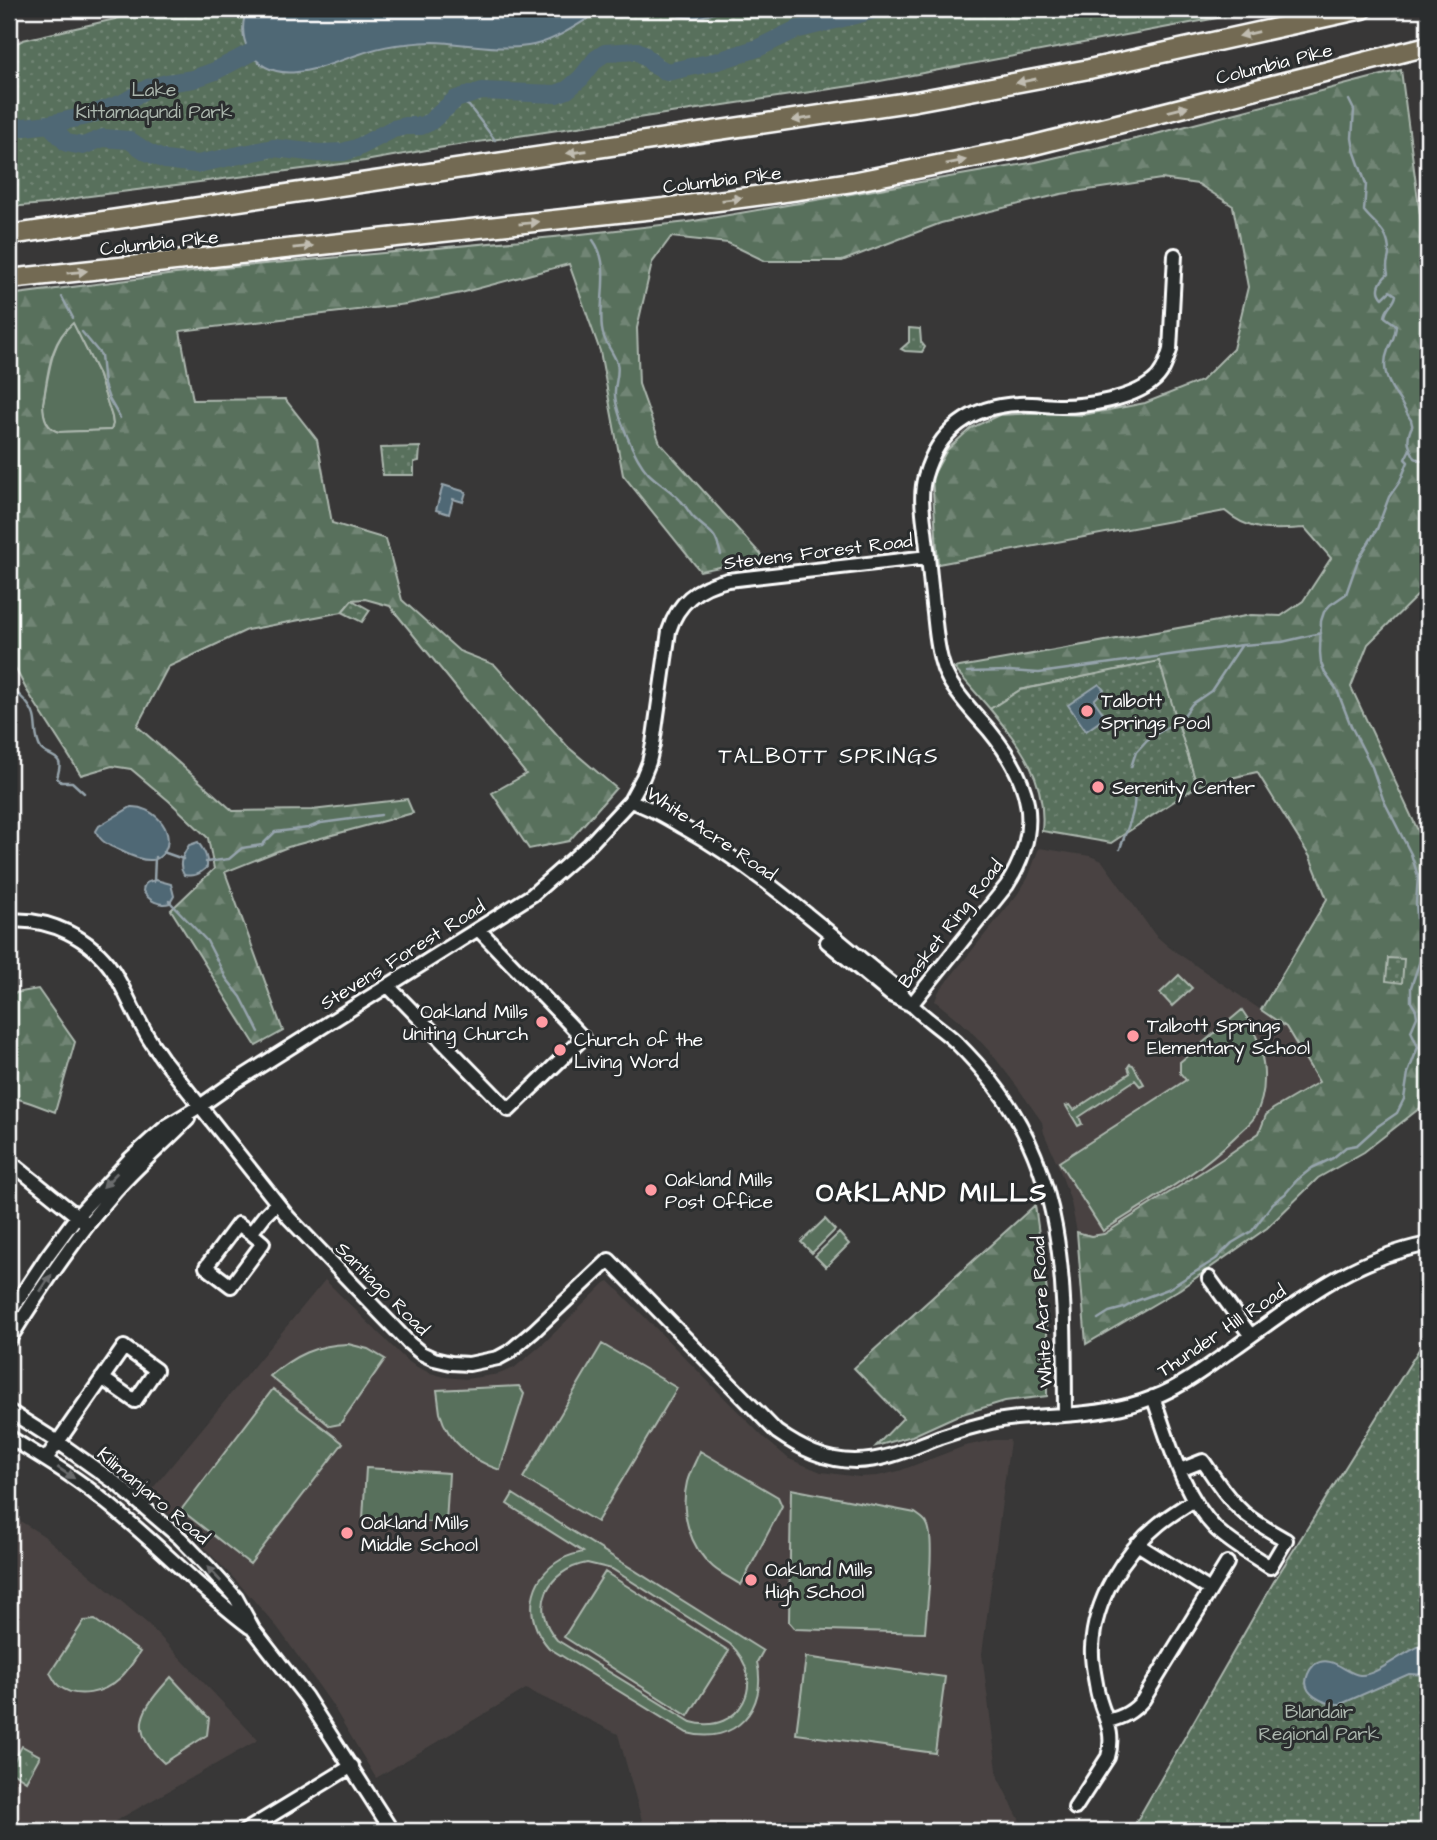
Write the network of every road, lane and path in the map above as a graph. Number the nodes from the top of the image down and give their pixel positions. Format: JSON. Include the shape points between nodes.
{"nodes":[{"id":1,"x":1363,"y":9,"type":"edge"},
{"id":2,"x":1428,"y":46,"type":"edge"},
{"id":3,"x":9,"y":235,"type":"edge"},
{"id":4,"x":1175,"y":256,"type":"dead end"},
{"id":5,"x":9,"y":279,"type":"edge"},
{"id":6,"x":928,"y":557,"type":"junction"},
{"id":7,"x":630,"y":801,"type":"junction"},
{"id":8,"x":9,"y":921,"type":"edge"},
{"id":9,"x":479,"y":930,"type":"junction"},
{"id":10,"x":388,"y":986,"type":"junction"},
{"id":11,"x":911,"y":1005,"type":"junction"},
{"id":12,"x":200,"y":1106,"type":"junction"},
{"id":13,"x":9,"y":1161,"type":"edge"},
{"id":14,"x":277,"y":1203,"type":"junction"},
{"id":15,"x":77,"y":1216,"type":"junction"},
{"id":16,"x":88,"y":1225,"type":"junction"},
{"id":17,"x":251,"y":1233,"type":"junction"},
{"id":18,"x":1428,"y":1244,"type":"edge"},
{"id":19,"x":609,"y":1260,"type":"joint"},
{"id":20,"x":1209,"y":1278,"type":"dead end"},
{"id":21,"x":9,"y":1314,"type":"edge"},
{"id":22,"x":1251,"y":1336,"type":"junction"},
{"id":23,"x":9,"y":1340,"type":"edge"},
{"id":24,"x":102,"y":1378,"type":"junction"},
{"id":25,"x":1153,"y":1397,"type":"junction"},
{"id":26,"x":9,"y":1411,"type":"edge"},
{"id":27,"x":1065,"y":1415,"type":"junction"},
{"id":28,"x":9,"y":1437,"type":"edge"},
{"id":29,"x":58,"y":1442,"type":"junction"},
{"id":30,"x":46,"y":1460,"type":"junction"},
{"id":31,"x":1180,"y":1470,"type":"junction"},
{"id":32,"x":1194,"y":1500,"type":"junction"},
{"id":33,"x":1137,"y":1544,"type":"junction"},
{"id":34,"x":1227,"y":1563,"type":"dead end"},
{"id":35,"x":1210,"y":1590,"type":"junction"},
{"id":36,"x":253,"y":1629,"type":"junction"},
{"id":37,"x":1108,"y":1721,"type":"junction"},
{"id":38,"x":352,"y":1766,"type":"junction"},
{"id":39,"x":1075,"y":1808,"type":"dead end"},
{"id":40,"x":245,"y":1831,"type":"edge"},
{"id":41,"x":392,"y":1831,"type":"edge"}],
"edges":[{"from":1,"to":3,"type":"highway","name":"Columbia Pike","one_way":true,"via":[[1089,69],[916,101]]},
{"from":5,"to":2,"type":"highway","name":"Columbia Pike","one_way":true,"via":[[664,208],[852,182],[1022,148]]},
{"from":4,"to":6,"type":"street","name":"Stevens Forest Road","via":[[1170,350],[1154,382],[1125,396],[1083,405],[998,405],[953,428],[936,450],[924,478]]},
{"from":6,"to":7,"type":"street","name":"Stevens Forest Road","via":[[728,580],[695,592],[673,619],[649,762]]},
{"from":6,"to":11,"type":"street","name":"Basket Ring Road","via":[[943,667],[958,694],[1012,762],[1029,816],[1018,867],[1007,885]]},
{"from":7,"to":9,"type":"street","name":"Stevens Forest Road","via":[[551,880]]},
{"from":7,"to":11,"type":"street","name":"White Acre Road","via":[[722,860],[891,995]]},
{"from":8,"to":12,"type":"street","name":"Santiago Road","via":[[51,926],[71,934],[103,958],[152,1044]]},
{"from":9,"to":10,"type":"street","name":"Stevens Forest Road"},
{"from":9,"to":10,"type":"street","via":[[583,1038],[509,1110]]},
{"from":10,"to":12,"type":"street","name":"Stevens Forest Road"},
{"from":11,"to":27,"type":"street","name":"White Acre Road","via":[[956,1042],[993,1083],[1014,1113],[1043,1174],[1060,1258]]},
{"from":12,"to":14,"type":"street","name":"Santiago Road"},
{"from":12,"to":15,"type":"street","name":"Stevens Forest Road","one_way":true,"via":[[152,1139]]},
{"from":12,"to":16,"type":"street","name":"Stevens Forest Road","via":[[137,1167]]},
{"from":13,"to":15,"type":"street"},
{"from":14,"to":17,"type":"street"},
{"from":14,"to":19,"type":"street","name":"Santiago Road","via":[[409,1343],[428,1356],[451,1363],[483,1362],[509,1352]]},
{"from":15,"to":16,"type":"street"},
{"from":15,"to":21,"type":"street","name":"Stevens Forest Road"},
{"from":23,"to":16,"type":"street","name":"Stevens Forest Road","one_way":true},
{"from":17,"to":17,"type":"street","via":[[263,1243],[231,1286],[206,1267],[238,1224]]},
{"from":18,"to":22,"type":"street","name":"Thunder Hill Road","via":[[1349,1270]]},
{"from":19,"to":27,"type":"street","name":"Thunder Hill Road","via":[[777,1432],[809,1451],[844,1461],[873,1460],[994,1421]]},
{"from":20,"to":22,"type":"street"},
{"from":22,"to":25,"type":"street","name":"Thunder Hill Road","via":[[1171,1390]]},
{"from":24,"to":24,"type":"street","via":[[124,1347],[156,1370],[135,1401]]},
{"from":24,"to":29,"type":"street"},
{"from":25,"to":27,"type":"street","name":"Thunder Hill Road","via":[[1113,1409]]},
{"from":25,"to":31,"type":"street"},
{"from":26,"to":29,"type":"street","name":"Kilimanjaro Road"},
{"from":28,"to":30,"type":"street","name":"Kilimanjaro Road"},
{"from":29,"to":30,"type":"street"},
{"from":36,"to":29,"type":"street","name":"Kilimanjaro Road","one_way":true,"via":[[236,1598],[180,1538]]},
{"from":30,"to":36,"type":"street","name":"Kilimanjaro Road","one_way":true,"via":[[102,1499]]},
{"from":31,"to":32,"type":"street"},
{"from":31,"to":32,"type":"street","via":[[1203,1461],[1243,1512],[1286,1540],[1270,1567],[1217,1530]]},
{"from":32,"to":33,"type":"street"},
{"from":33,"to":35,"type":"street"},
{"from":33,"to":37,"type":"street","via":[[1107,1591],[1093,1637],[1098,1696]]},
{"from":34,"to":35,"type":"street"},
{"from":35,"to":37,"type":"street","via":[[1137,1708]]},
{"from":36,"to":38,"type":"street","name":"Kilimanjaro Road"},
{"from":37,"to":39,"type":"street","via":[[1108,1757]]},
{"from":38,"to":40,"type":"street"},
{"from":38,"to":41,"type":"street","name":"Kilimanjaro Road"}]}
